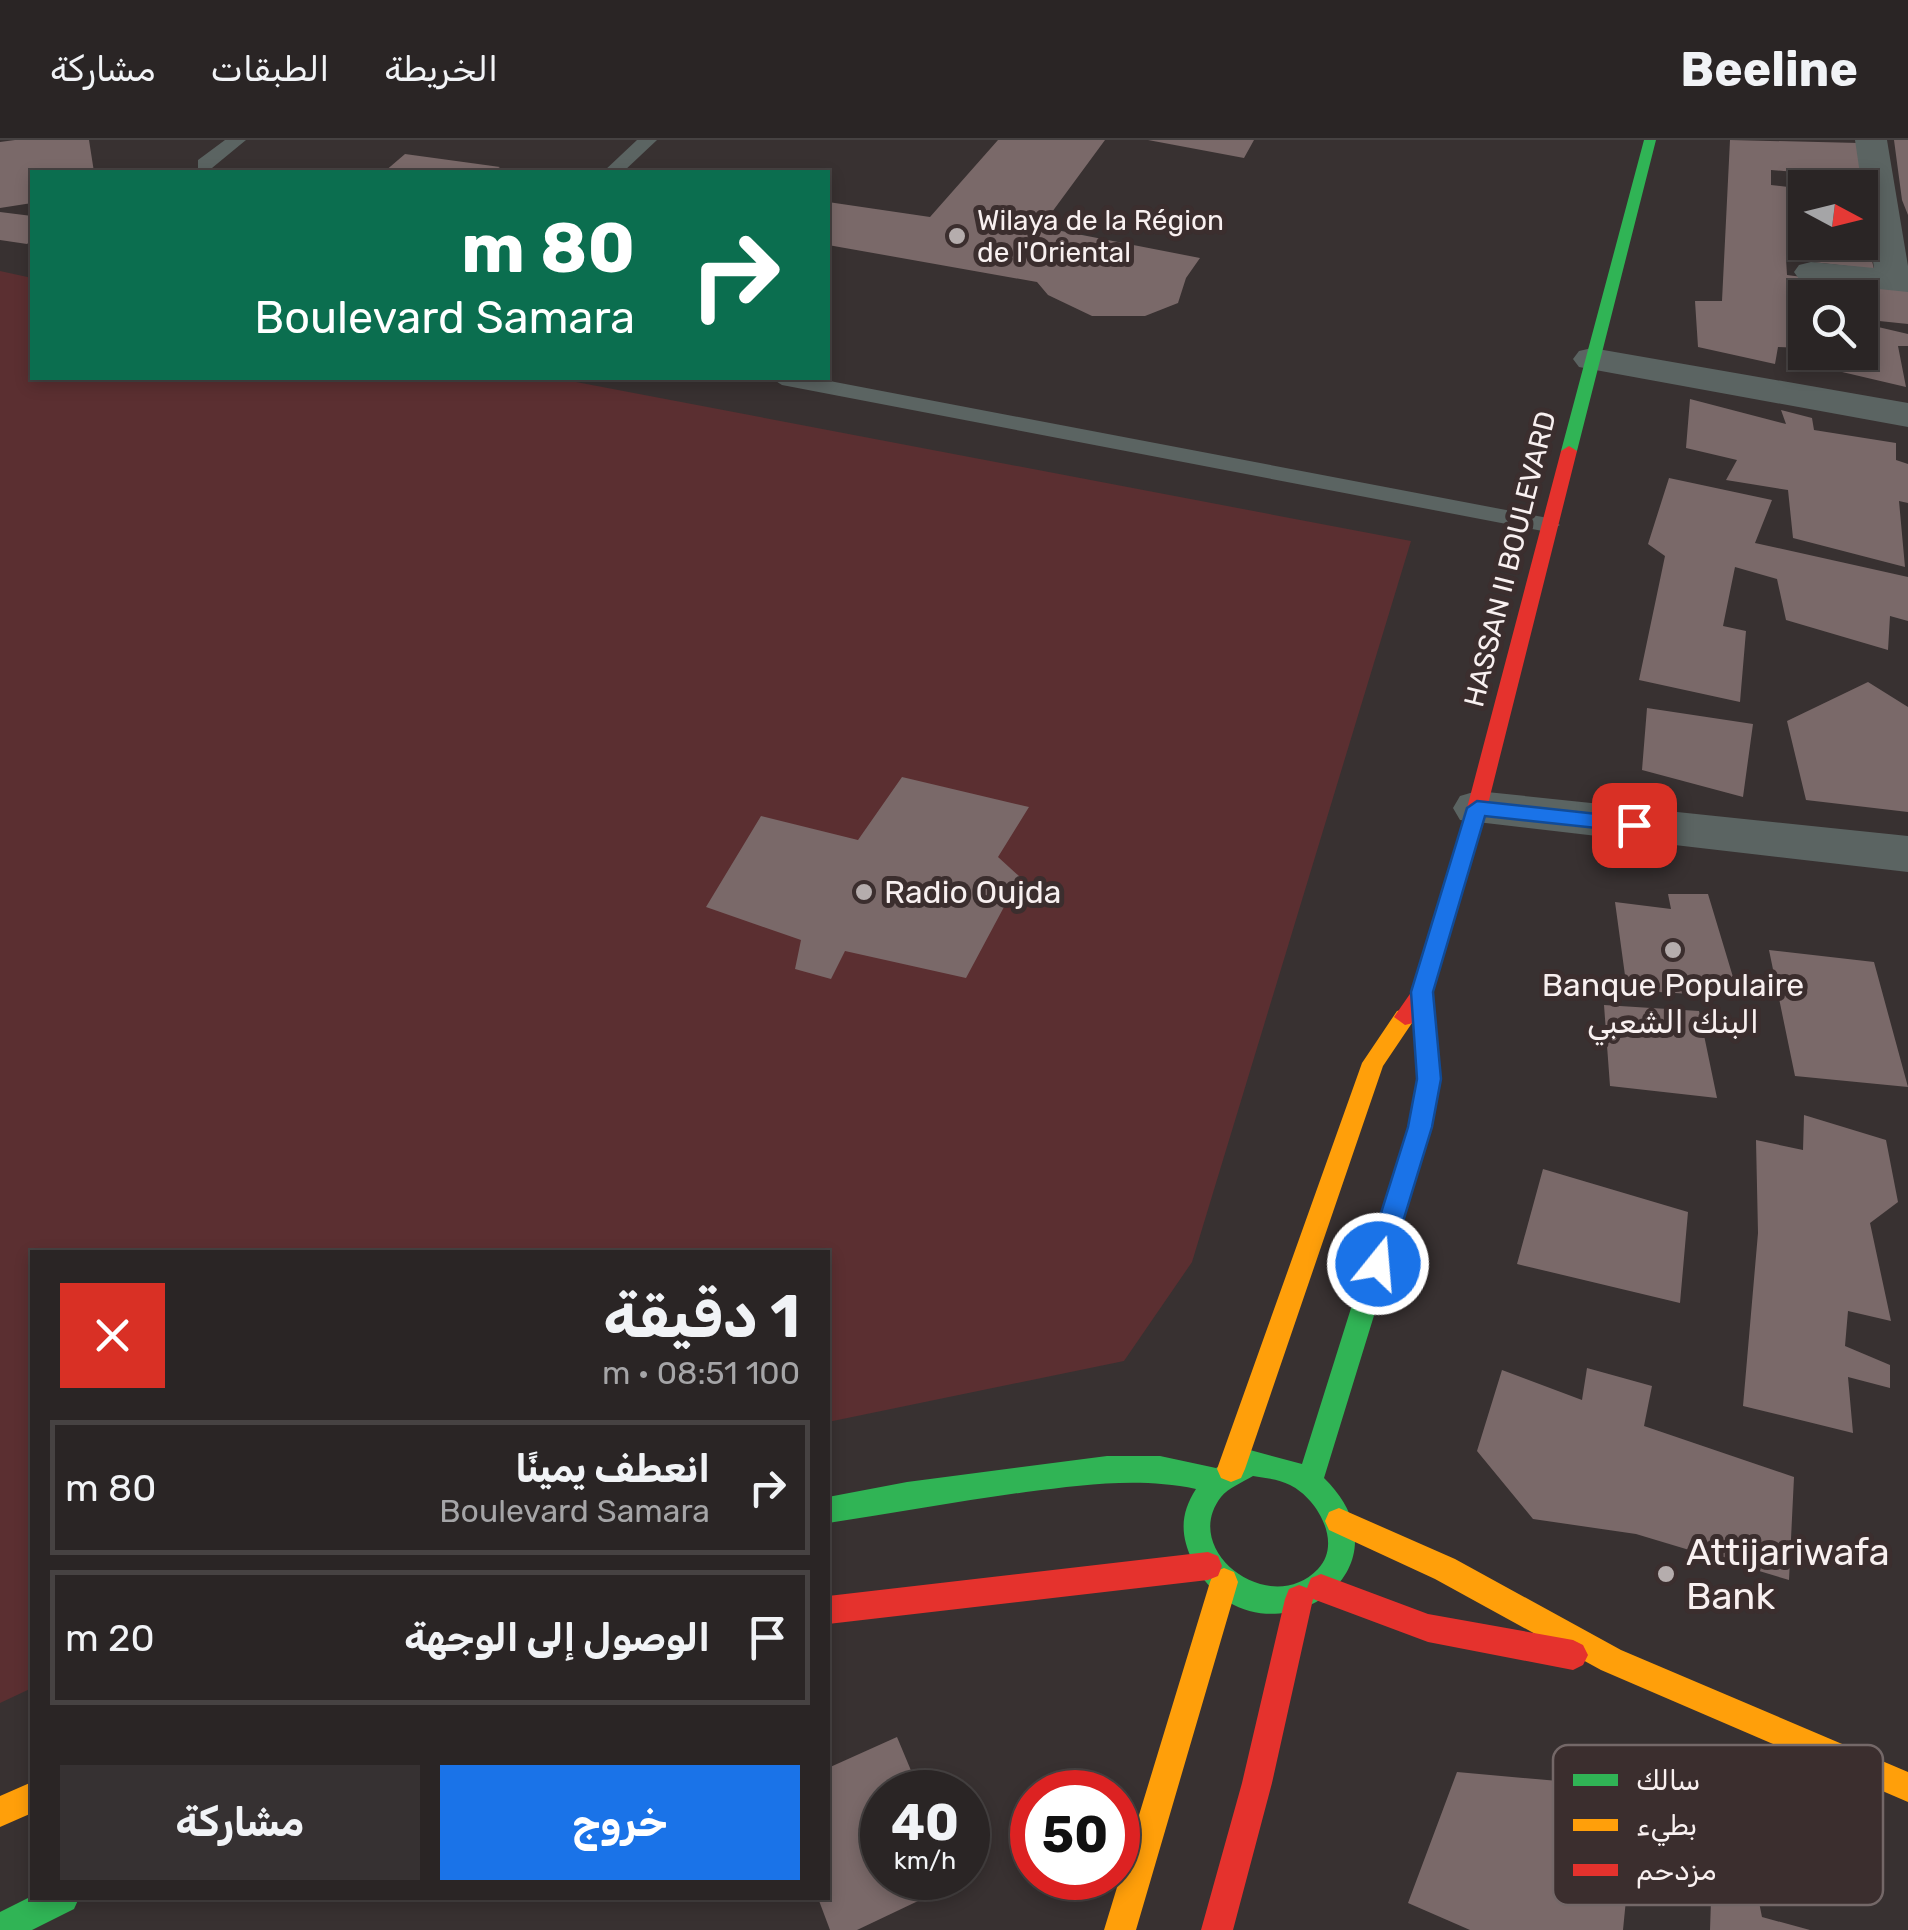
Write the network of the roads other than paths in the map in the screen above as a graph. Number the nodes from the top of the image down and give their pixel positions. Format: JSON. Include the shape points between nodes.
{"nodes":[{"id":1,"x":237,"y":140,"type":"edge"},
{"id":2,"x":648,"y":140,"type":"edge"},
{"id":3,"x":1650,"y":140,"type":"edge"},
{"id":4,"x":1871,"y":140,"type":"edge"},
{"id":5,"x":205,"y":164,"type":"dead end"},
{"id":6,"x":614,"y":170,"type":"edge"},
{"id":7,"x":1810,"y":272,"type":"dead end"},
{"id":8,"x":1900,"y":282,"type":"edge"},
{"id":9,"x":1592,"y":359,"type":"junction"},
{"id":10,"x":792,"y":380,"type":"edge"},
{"id":11,"x":1908,"y":415,"type":"edge"},
{"id":12,"x":1548,"y":525,"type":"junction"},
{"id":13,"x":1477,"y":808,"type":"junction"},
{"id":14,"x":1908,"y":854,"type":"edge"},
{"id":15,"x":1422,"y":992,"type":"junction"},
{"id":16,"x":1222,"y":1474,"type":"junction"},
{"id":17,"x":1310,"y":1480,"type":"junction"},
{"id":18,"x":830,"y":1510,"type":"edge"},
{"id":19,"x":1339,"y":1521,"type":"junction"},
{"id":20,"x":1216,"y":1574,"type":"junction"},
{"id":21,"x":1310,"y":1594,"type":"junction"},
{"id":22,"x":830,"y":1610,"type":"edge"},
{"id":23,"x":1611,"y":1660,"type":"junction"},
{"id":24,"x":1811,"y":1745,"type":"edge"},
{"id":25,"x":1883,"y":1775,"type":"edge"},
{"id":26,"x":1908,"y":1786,"type":"edge"},
{"id":27,"x":30,"y":1798,"type":"edge"},
{"id":28,"x":0,"y":1812,"type":"edge"},
{"id":29,"x":59,"y":1900,"type":"edge"},
{"id":30,"x":0,"y":1929,"type":"edge"},
{"id":31,"x":1120,"y":1930,"type":"edge"},
{"id":32,"x":1217,"y":1930,"type":"edge"}],
"edges":[{"from":1,"to":5,"type":"lane"},
{"from":2,"to":6,"type":"lane"},
{"from":3,"to":9,"type":"main road","name":"HASSAN II BOULEVARD"},
{"from":4,"to":8,"type":"street"},
{"from":7,"to":8,"type":"street"},
{"from":9,"to":11,"type":"street"},
{"from":9,"to":12,"type":"main road","name":"HASSAN II BOULEVARD"},
{"from":10,"to":12,"type":"lane"},
{"from":12,"to":13,"type":"main road","name":"HASSAN II BOULEVARD"},
{"from":13,"to":14,"type":"street"},
{"from":13,"to":15,"type":"main road","name":"HASSAN II BOULEVARD"},
{"from":15,"to":16,"type":"main road","name":"HASSAN II BOULEVARD","via":[[1373,1063]]},
{"from":15,"to":17,"type":"main road","name":"HASSAN II BOULEVARD","via":[[1429,1079],[1420,1127]]},
{"from":16,"to":17,"type":"main road","via":[[1270,1463]]},
{"from":16,"to":18,"type":"main road","via":[[1107,1469]]},
{"from":16,"to":20,"type":"main road","via":[[1200,1498],[1195,1520],[1197,1544]]},
{"from":17,"to":19,"type":"main road"},
{"from":19,"to":21,"type":"main road","via":[[1336,1570]]},
{"from":19,"to":23,"type":"main road"},
{"from":20,"to":21,"type":"main road","via":[[1260,1601]]},
{"from":20,"to":22,"type":"main road"},
{"from":20,"to":31,"type":"main road"},
{"from":21,"to":23,"type":"main road","via":[[1473,1640]]},
{"from":21,"to":32,"type":"main road"},
{"from":23,"to":24,"type":"main road"},
{"from":25,"to":26,"type":"main road"},
{"from":27,"to":28,"type":"main road"},
{"from":29,"to":30,"type":"main road"}]}
